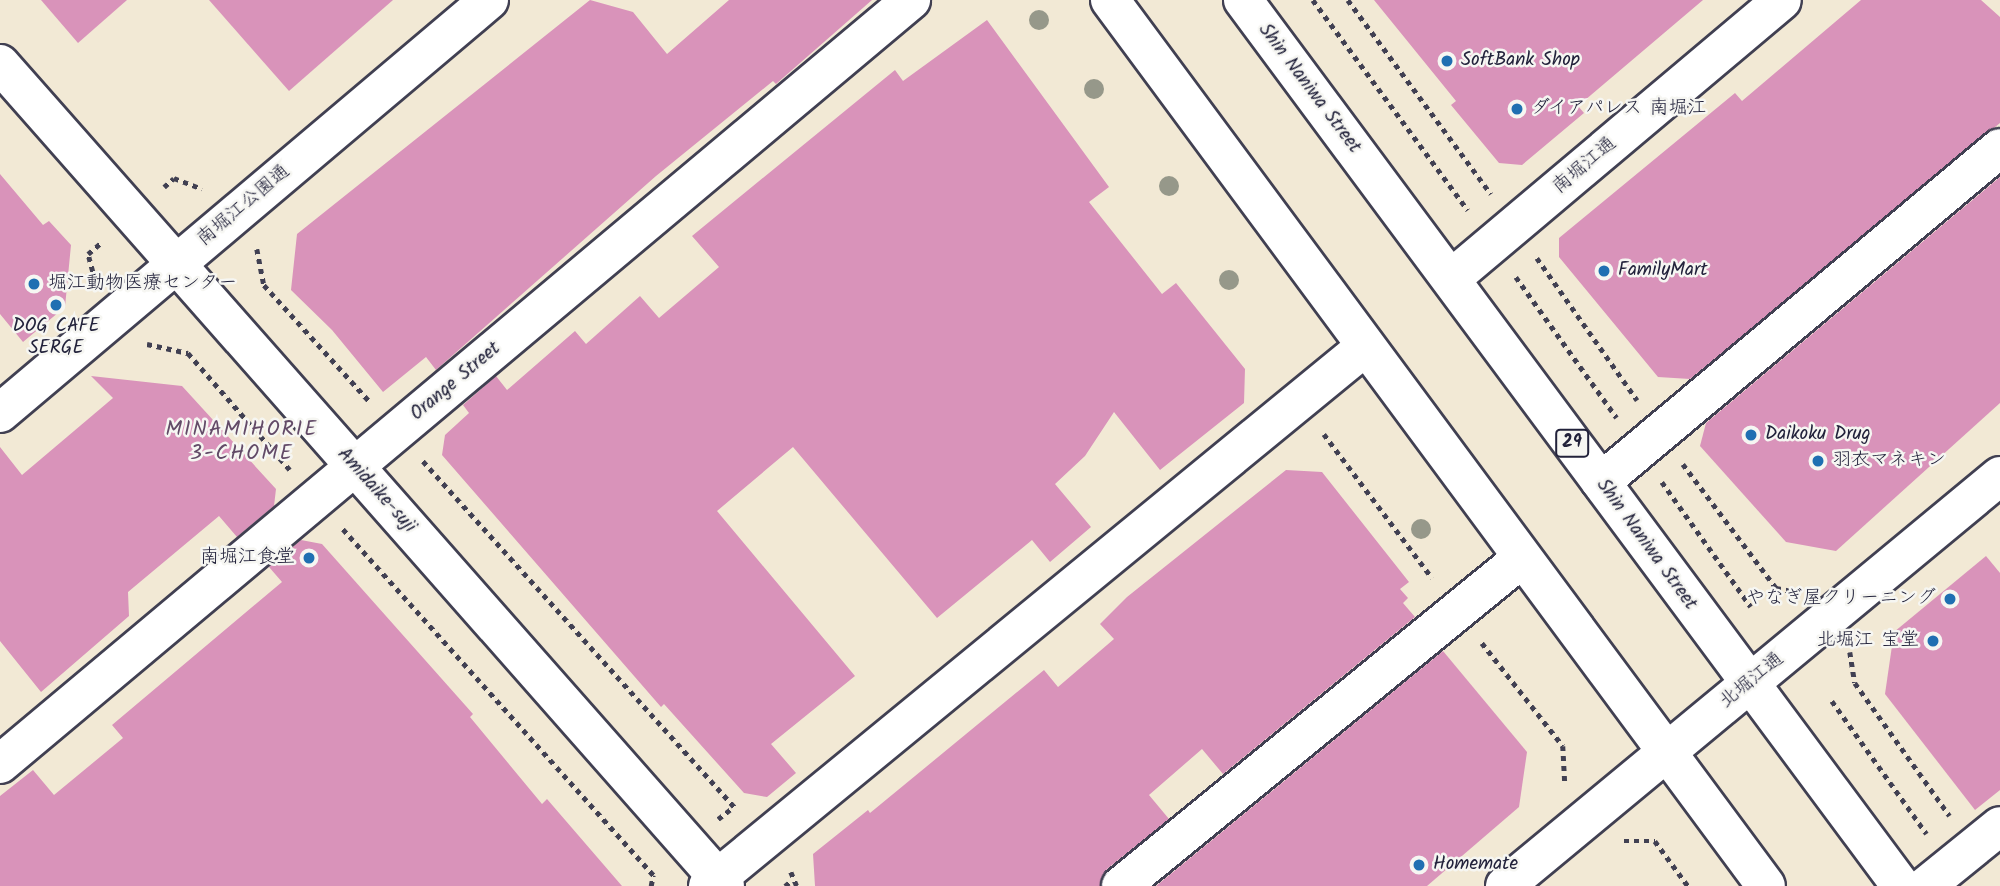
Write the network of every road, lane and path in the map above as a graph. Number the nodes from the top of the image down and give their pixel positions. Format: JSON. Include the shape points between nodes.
{"nodes":[{"id":1,"x":489,"y":0,"type":"edge"},
{"id":2,"x":911,"y":0,"type":"edge"},
{"id":3,"x":1110,"y":0,"type":"edge"},
{"id":4,"x":1242,"y":0,"type":"edge"},
{"id":5,"x":1313,"y":0,"type":"edge"},
{"id":6,"x":1348,"y":0,"type":"edge"},
{"id":7,"x":1782,"y":0,"type":"edge"},
{"id":8,"x":0,"y":65,"type":"edge"},
{"id":9,"x":2000,"y":148,"type":"edge"},
{"id":10,"x":174,"y":178,"type":"dead end"},
{"id":11,"x":205,"y":190,"type":"dead end"},
{"id":12,"x":1503,"y":235,"type":"junction"},
{"id":13,"x":258,"y":251,"type":"dead end"},
{"id":14,"x":88,"y":254,"type":"dead end"},
{"id":15,"x":176,"y":265,"type":"junction"},
{"id":16,"x":1452,"y":278,"type":"junction"},
{"id":17,"x":97,"y":288,"type":"dead end"},
{"id":18,"x":146,"y":344,"type":"dead end"},
{"id":19,"x":1365,"y":347,"type":"junction"},
{"id":20,"x":1300,"y":402,"type":"junction"},
{"id":21,"x":0,"y":413,"type":"edge"},
{"id":22,"x":397,"y":432,"type":"junction"},
{"id":23,"x":1640,"y":450,"type":"junction"},
{"id":24,"x":354,"y":467,"type":"junction"},
{"id":25,"x":2000,"y":476,"type":"edge"},
{"id":26,"x":1601,"y":482,"type":"junction"},
{"id":27,"x":316,"y":499,"type":"junction"},
{"id":28,"x":1521,"y":559,"type":"junction"},
{"id":29,"x":1776,"y":588,"type":"dead end"},
{"id":30,"x":1805,"y":593,"type":"dead end"},
{"id":31,"x":1751,"y":607,"type":"dead end"},
{"id":32,"x":1456,"y":610,"type":"junction"},
{"id":33,"x":1849,"y":648,"type":"dead end"},
{"id":34,"x":1748,"y":684,"type":"junction"},
{"id":35,"x":1832,"y":701,"type":"dead end"},
{"id":36,"x":1667,"y":751,"type":"junction"},
{"id":37,"x":0,"y":764,"type":"edge"},
{"id":38,"x":1565,"y":790,"type":"dead end"},
{"id":39,"x":731,"y":809,"type":"dead end"},
{"id":40,"x":1619,"y":841,"type":"dead end"},
{"id":41,"x":1962,"y":857,"type":"edge"},
{"id":42,"x":717,"y":883,"type":"edge"},
{"id":43,"x":651,"y":886,"type":"edge"},
{"id":44,"x":785,"y":886,"type":"edge"},
{"id":45,"x":797,"y":886,"type":"edge"},
{"id":46,"x":1121,"y":886,"type":"edge"},
{"id":47,"x":1505,"y":886,"type":"edge"},
{"id":48,"x":1688,"y":886,"type":"edge"},
{"id":49,"x":1766,"y":886,"type":"edge"},
{"id":50,"x":1901,"y":886,"type":"edge"}],
"edges":[{"from":1,"to":15,"type":"street","name":"南堀江公園通"},
{"from":2,"to":22,"type":"street","name":"Orange Street"},
{"from":3,"to":19,"type":"street"},
{"from":4,"to":16,"type":"street","name":"Shin Naniwa Street","number":"29"},
{"from":5,"to":12,"type":"path"},
{"from":6,"to":12,"type":"path"},
{"from":7,"to":12,"type":"street","name":"南堀江通"},
{"from":8,"to":15,"type":"street","name":"Amidaike-suji"},
{"from":9,"to":23,"type":"street"},
{"from":10,"to":11,"type":"path"},
{"from":12,"to":16,"type":"street","name":"南堀江通"},
{"from":12,"to":23,"type":"path"},
{"from":13,"to":22,"type":"path","via":[[264,285]]},
{"from":14,"to":17,"type":"path"},
{"from":15,"to":21,"type":"street","name":"南堀江公園通"},
{"from":15,"to":24,"type":"street","name":"Amidaike-suji"},
{"from":16,"to":26,"type":"street","name":"Shin Naniwa Street","number":"29"},
{"from":18,"to":27,"type":"path","via":[[188,353]]},
{"from":19,"to":20,"type":"street"},
{"from":19,"to":28,"type":"street"},
{"from":20,"to":32,"type":"path"},
{"from":20,"to":42,"type":"street"},
{"from":22,"to":24,"type":"street","name":"Orange Street"},
{"from":22,"to":39,"type":"path"},
{"from":23,"to":26,"type":"street"},
{"from":23,"to":31,"type":"path"},
{"from":24,"to":27,"type":"street","name":"Orange Street"},
{"from":24,"to":42,"type":"street","name":"Amidaike-suji"},
{"from":25,"to":34,"type":"street","name":"北堀江通"},
{"from":26,"to":34,"type":"street","name":"Shin Naniwa Street","number":"29"},
{"from":27,"to":37,"type":"street","name":"Orange Street"},
{"from":27,"to":43,"type":"path","via":[[653,875]]},
{"from":28,"to":32,"type":"street"},
{"from":28,"to":36,"type":"street"},
{"from":29,"to":30,"type":"path"},
{"from":32,"to":38,"type":"path","via":[[1563,746]]},
{"from":32,"to":46,"type":"street"},
{"from":33,"to":41,"type":"path","via":[[1855,683]]},
{"from":34,"to":36,"type":"street","name":"北堀江通"},
{"from":34,"to":50,"type":"street","name":"Shin Naniwa Street","number":"29"},
{"from":35,"to":41,"type":"path"},
{"from":36,"to":47,"type":"street","name":"北堀江通"},
{"from":36,"to":49,"type":"street"},
{"from":40,"to":48,"type":"path","via":[[1655,841]]},
{"from":44,"to":45,"type":"path","via":[[792,880]]}]}
